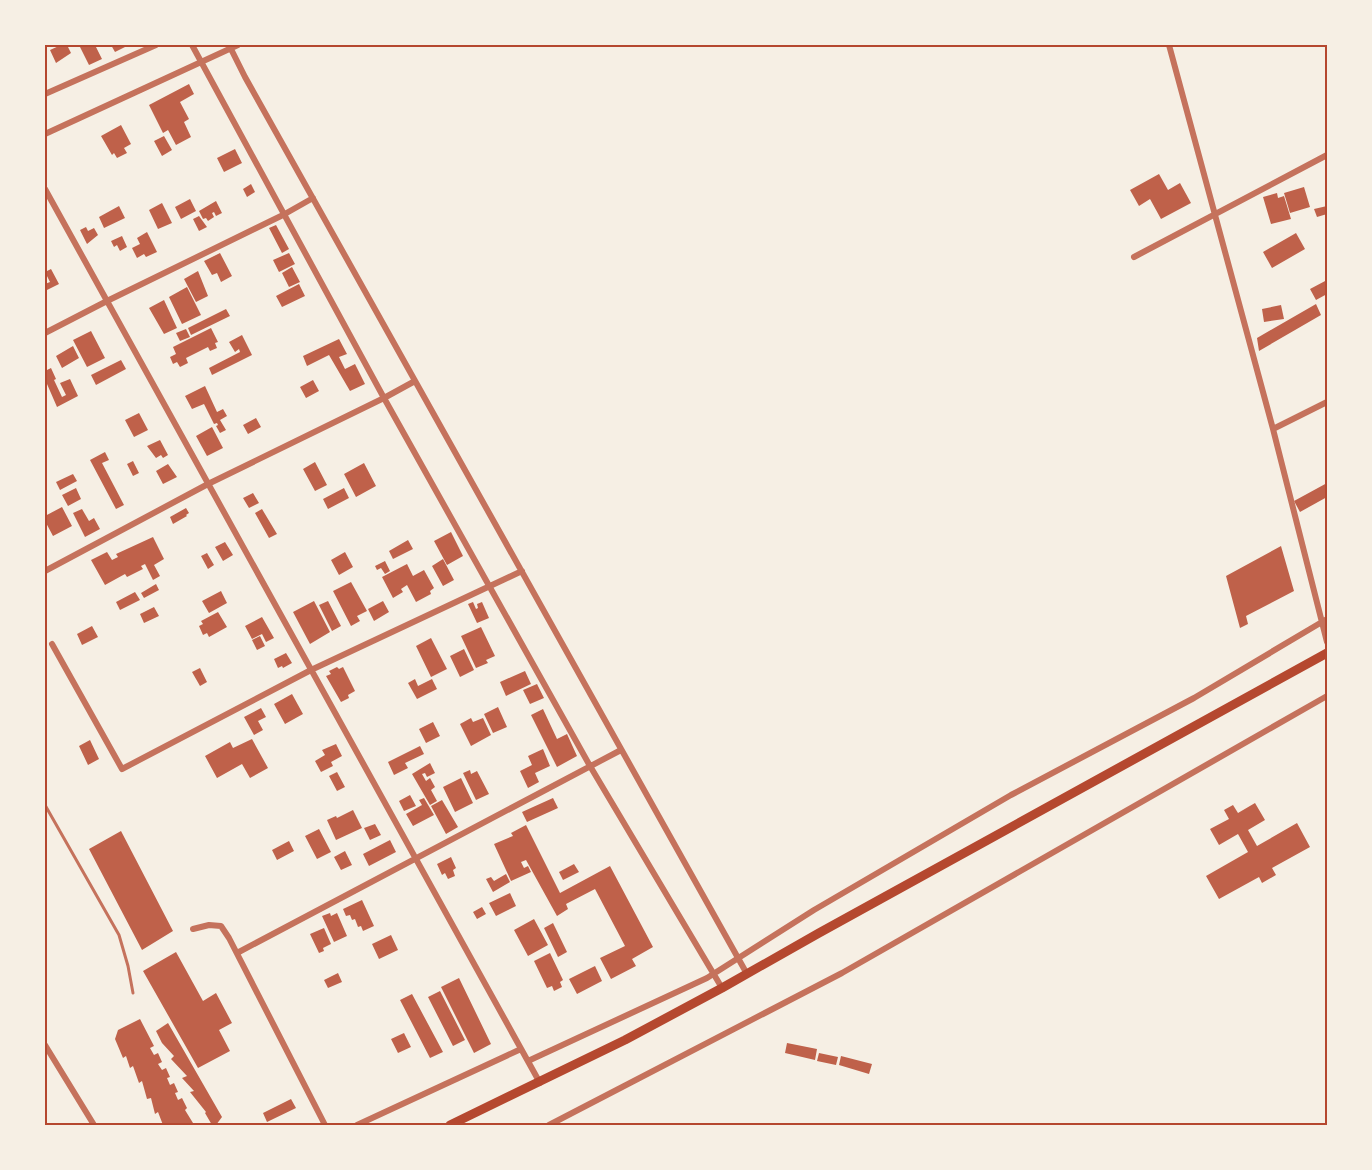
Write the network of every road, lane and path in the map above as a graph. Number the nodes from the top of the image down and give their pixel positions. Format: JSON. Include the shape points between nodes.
{"nodes":[{"id":1,"x":156,"y":45,"type":"edge"},
{"id":2,"x":192,"y":45,"type":"edge"},
{"id":3,"x":238,"y":45,"type":"edge"},
{"id":4,"x":1169,"y":45,"type":"edge"},
{"id":5,"x":230,"y":47,"type":"edge"},
{"id":6,"x":200,"y":63,"type":"junction"},
{"id":7,"x":45,"y":94,"type":"edge"},
{"id":8,"x":45,"y":134,"type":"edge"},
{"id":9,"x":1327,"y":155,"type":"edge"},
{"id":10,"x":45,"y":189,"type":"edge"},
{"id":11,"x":313,"y":198,"type":"junction"},
{"id":12,"x":284,"y":215,"type":"junction"},
{"id":13,"x":1215,"y":215,"type":"junction"},
{"id":14,"x":1134,"y":257,"type":"dead end"},
{"id":15,"x":107,"y":301,"type":"junction"},
{"id":16,"x":45,"y":333,"type":"edge"},
{"id":17,"x":415,"y":381,"type":"junction"},
{"id":18,"x":384,"y":398,"type":"junction"},
{"id":19,"x":1327,"y":402,"type":"edge"},
{"id":20,"x":1273,"y":429,"type":"junction"},
{"id":21,"x":208,"y":484,"type":"junction"},
{"id":22,"x":45,"y":571,"type":"edge"},
{"id":23,"x":522,"y":571,"type":"junction"},
{"id":24,"x":490,"y":585,"type":"junction"},
{"id":25,"x":1324,"y":620,"type":"edge"},
{"id":26,"x":1327,"y":642,"type":"edge"},
{"id":27,"x":52,"y":644,"type":"dead end"},
{"id":28,"x":1327,"y":653,"type":"edge"},
{"id":29,"x":311,"y":670,"type":"junction"},
{"id":30,"x":1327,"y":696,"type":"edge"},
{"id":31,"x":621,"y":750,"type":"junction"},
{"id":32,"x":590,"y":766,"type":"junction"},
{"id":33,"x":45,"y":805,"type":"edge"},
{"id":34,"x":416,"y":859,"type":"junction"},
{"id":35,"x":193,"y":929,"type":"dead end"},
{"id":36,"x":237,"y":953,"type":"junction"},
{"id":37,"x":739,"y":958,"type":"junction"},
{"id":38,"x":713,"y":974,"type":"junction"},
{"id":39,"x":747,"y":974,"type":"junction"},
{"id":40,"x":722,"y":988,"type":"junction"},
{"id":41,"x":133,"y":993,"type":"dead end"},
{"id":42,"x":45,"y":1045,"type":"edge"},
{"id":43,"x":521,"y":1049,"type":"junction"},
{"id":44,"x":528,"y":1061,"type":"junction"},
{"id":45,"x":540,"y":1083,"type":"junction"},
{"id":46,"x":94,"y":1125,"type":"edge"},
{"id":47,"x":325,"y":1125,"type":"edge"},
{"id":48,"x":357,"y":1125,"type":"edge"},
{"id":49,"x":450,"y":1125,"type":"edge"},
{"id":50,"x":549,"y":1125,"type":"edge"}],
"edges":[{"from":1,"to":7,"type":"street"},
{"from":2,"to":6,"type":"street"},
{"from":3,"to":5,"type":"street"},
{"from":4,"to":13,"type":"street"},
{"from":5,"to":6,"type":"street"},
{"from":5,"to":11,"type":"street"},
{"from":6,"to":8,"type":"street"},
{"from":6,"to":12,"type":"street"},
{"from":9,"to":13,"type":"street"},
{"from":10,"to":15,"type":"street"},
{"from":11,"to":12,"type":"street"},
{"from":11,"to":17,"type":"street"},
{"from":12,"to":15,"type":"street"},
{"from":12,"to":18,"type":"street"},
{"from":13,"to":14,"type":"street"},
{"from":13,"to":20,"type":"street"},
{"from":15,"to":16,"type":"street"},
{"from":15,"to":21,"type":"street"},
{"from":17,"to":18,"type":"street"},
{"from":17,"to":23,"type":"street"},
{"from":18,"to":21,"type":"street"},
{"from":18,"to":24,"type":"street"},
{"from":19,"to":20,"type":"street"},
{"from":20,"to":25,"type":"street"},
{"from":21,"to":22,"type":"street"},
{"from":21,"to":29,"type":"street"},
{"from":23,"to":24,"type":"street"},
{"from":23,"to":31,"type":"street"},
{"from":24,"to":29,"type":"street"},
{"from":24,"to":32,"type":"street"},
{"from":25,"to":26,"type":"street"},
{"from":25,"to":37,"type":"street","via":[[1194,698],[1001,801]]},
{"from":27,"to":29,"type":"street","via":[[122,769]]},
{"from":28,"to":39,"type":"highway"},
{"from":29,"to":34,"type":"street"},
{"from":30,"to":50,"type":"street","via":[[842,973]]},
{"from":31,"to":32,"type":"street"},
{"from":31,"to":37,"type":"street"},
{"from":32,"to":34,"type":"street"},
{"from":32,"to":38,"type":"street"},
{"from":33,"to":41,"type":"lane","via":[[119,935]]},
{"from":34,"to":36,"type":"street"},
{"from":34,"to":43,"type":"street"},
{"from":35,"to":36,"type":"street","via":[[221,926]]},
{"from":36,"to":47,"type":"street"},
{"from":37,"to":38,"type":"street"},
{"from":37,"to":39,"type":"street"},
{"from":38,"to":40,"type":"street"},
{"from":38,"to":44,"type":"street"},
{"from":39,"to":40,"type":"highway"},
{"from":40,"to":45,"type":"highway"},
{"from":42,"to":46,"type":"street"},
{"from":43,"to":44,"type":"street"},
{"from":43,"to":48,"type":"street"},
{"from":44,"to":45,"type":"street"},
{"from":45,"to":49,"type":"highway"}]}
